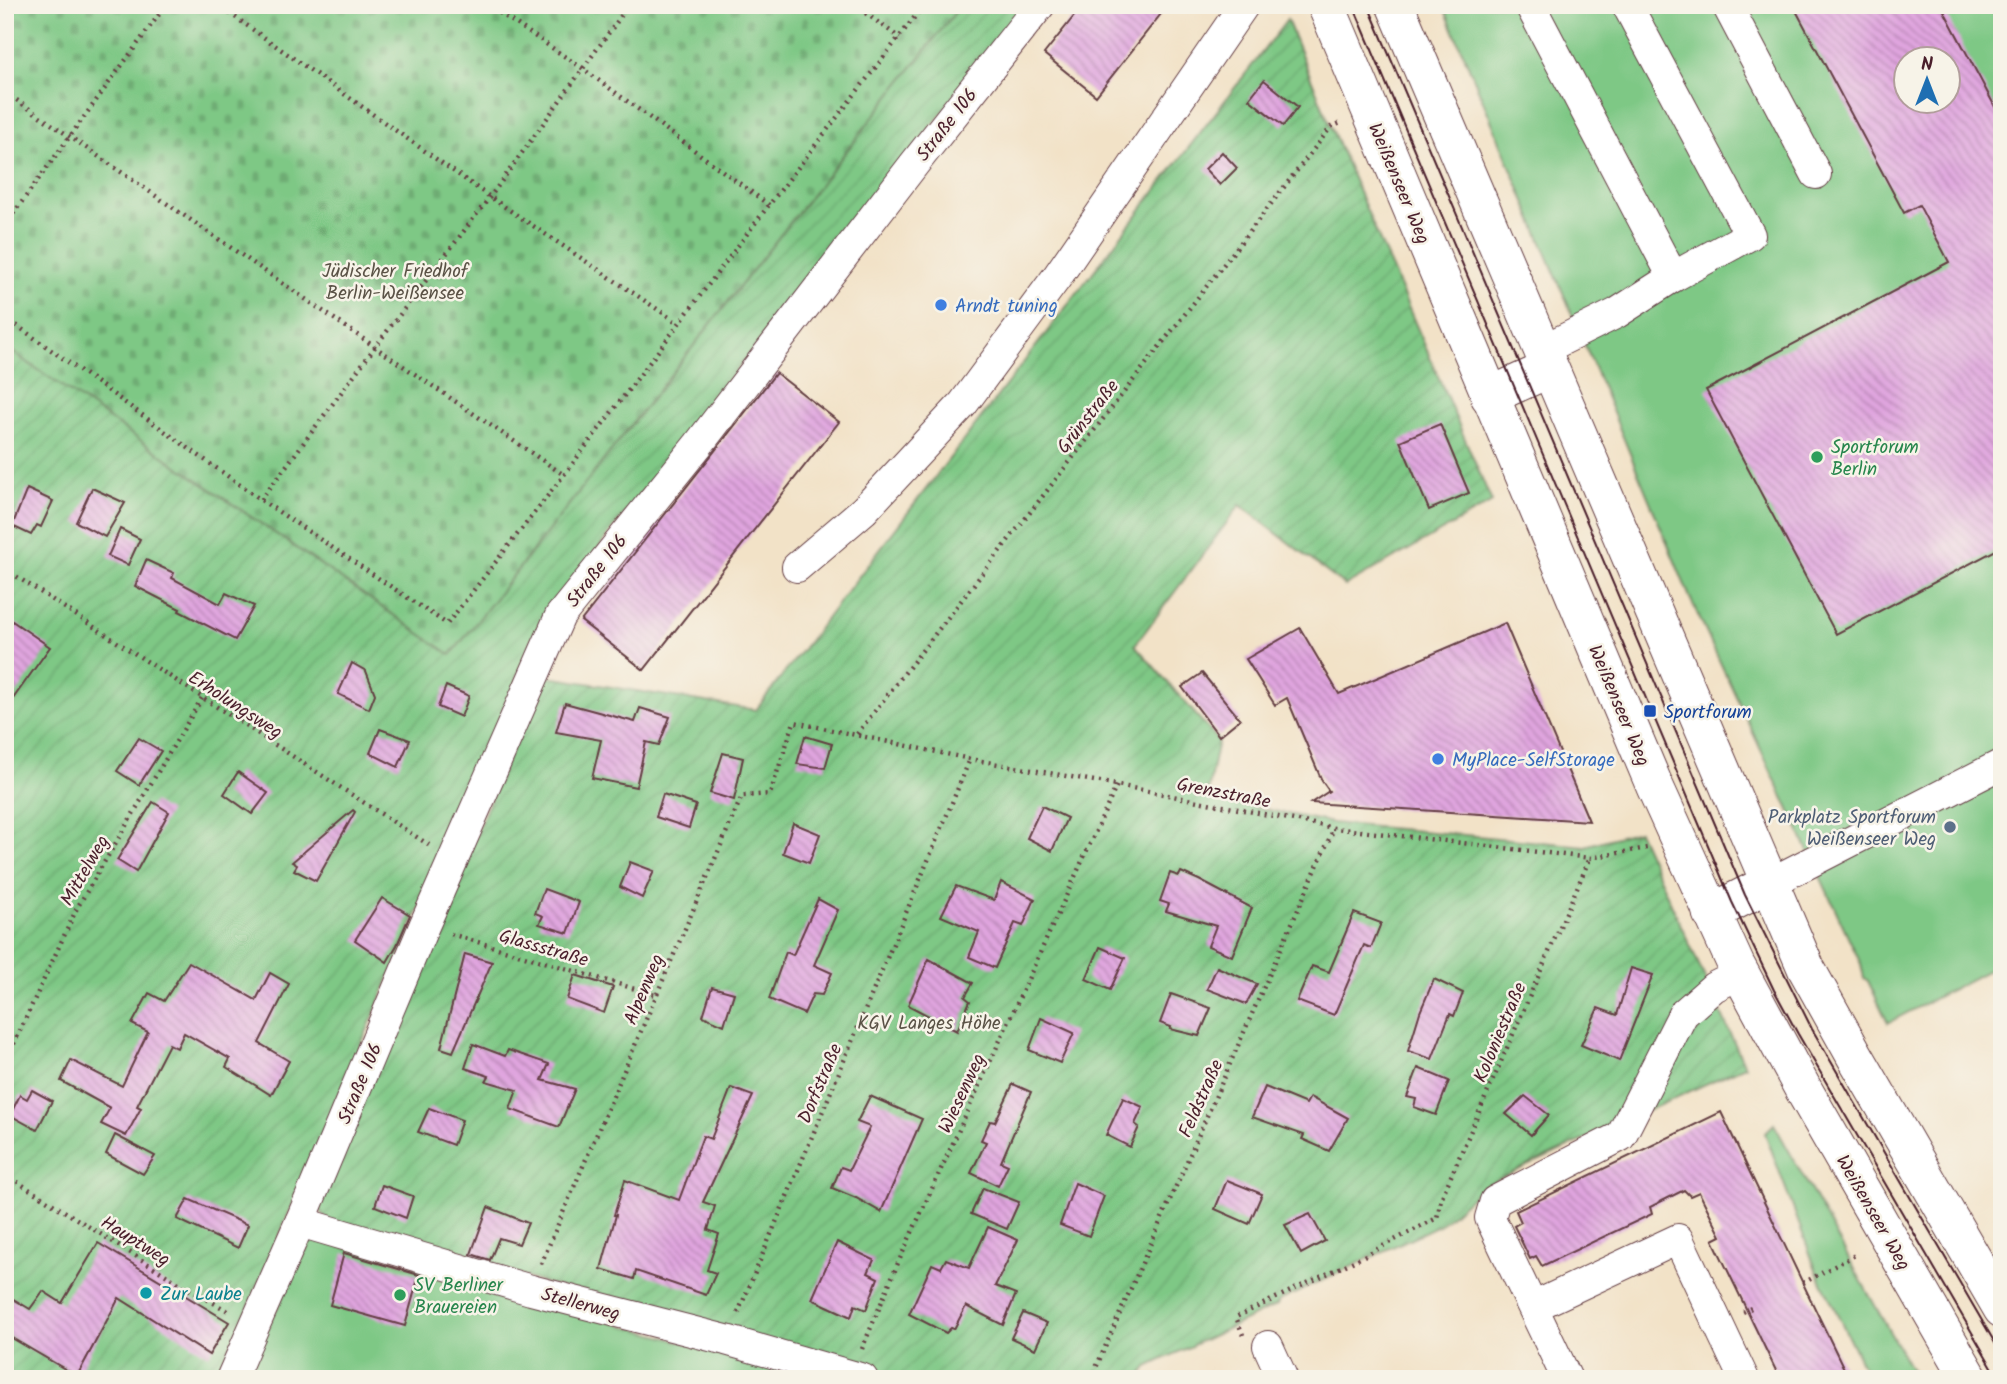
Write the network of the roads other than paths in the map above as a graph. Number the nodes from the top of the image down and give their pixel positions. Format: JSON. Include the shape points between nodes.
{"nodes":[{"id":1,"x":1040,"y":5,"type":"edge"},
{"id":2,"x":1244,"y":5,"type":"edge"},
{"id":3,"x":1326,"y":5,"type":"edge"},
{"id":4,"x":1395,"y":5,"type":"edge"},
{"id":5,"x":1530,"y":5,"type":"edge"},
{"id":6,"x":1627,"y":5,"type":"edge"},
{"id":7,"x":1727,"y":5,"type":"edge"},
{"id":8,"x":1816,"y":174,"type":"dead end"},
{"id":9,"x":1673,"y":277,"type":"junction"},
{"id":10,"x":1546,"y":360,"type":"junction"},
{"id":11,"x":1489,"y":396,"type":"junction"},
{"id":12,"x":797,"y":567,"type":"dead end"},
{"id":13,"x":2002,"y":764,"type":"edge"},
{"id":14,"x":1770,"y":883,"type":"junction"},
{"id":15,"x":1711,"y":913,"type":"junction"},
{"id":16,"x":1740,"y":974,"type":"junction"},
{"id":17,"x":300,"y":1222,"type":"junction"},
{"id":18,"x":1533,"y":1307,"type":"junction"},
{"id":19,"x":2002,"y":1309,"type":"edge"},
{"id":20,"x":1257,"y":1344,"type":"road end"},
{"id":21,"x":857,"y":1377,"type":"edge"},
{"id":22,"x":231,"y":1379,"type":"edge"},
{"id":23,"x":1283,"y":1379,"type":"edge"},
{"id":24,"x":1567,"y":1379,"type":"edge"},
{"id":25,"x":1744,"y":1379,"type":"edge"},
{"id":26,"x":1970,"y":1379,"type":"edge"}],
"edges":[{"from":1,"to":17,"type":"lane","name":"Straße 106","via":[[560,616]]},
{"from":2,"to":12,"type":"lane","via":[[1064,268],[963,404],[864,510]]},
{"from":3,"to":11,"type":"main road","name":"Weißenseer Weg"},
{"from":4,"to":10,"type":"main road"},
{"from":5,"to":9,"type":"lane"},
{"from":6,"to":9,"type":"lane","via":[[1749,235]]},
{"from":7,"to":8,"type":"lane"},
{"from":9,"to":10,"type":"lane"},
{"from":10,"to":11,"type":"main road"},
{"from":10,"to":14,"type":"main road"},
{"from":11,"to":15,"type":"main road","name":"Weißenseer Weg"},
{"from":13,"to":14,"type":"lane"},
{"from":14,"to":15,"type":"main road"},
{"from":14,"to":19,"type":"main road","via":[[1806,968]]},
{"from":15,"to":16,"type":"main road","name":"Weißenseer Weg"},
{"from":16,"to":18,"type":"lane","via":[[1714,987],[1683,1014],[1621,1136],[1495,1201],[1490,1218]]},
{"from":16,"to":26,"type":"main road","name":"Weißenseer Weg"},
{"from":17,"to":21,"type":"lane","name":"Stellerweg","via":[[530,1290]]},
{"from":17,"to":22,"type":"lane","name":"Straße 106"},
{"from":18,"to":24,"type":"lane"},
{"from":18,"to":25,"type":"lane","via":[[1678,1239]]},
{"from":20,"to":23,"type":"lane"}]}
